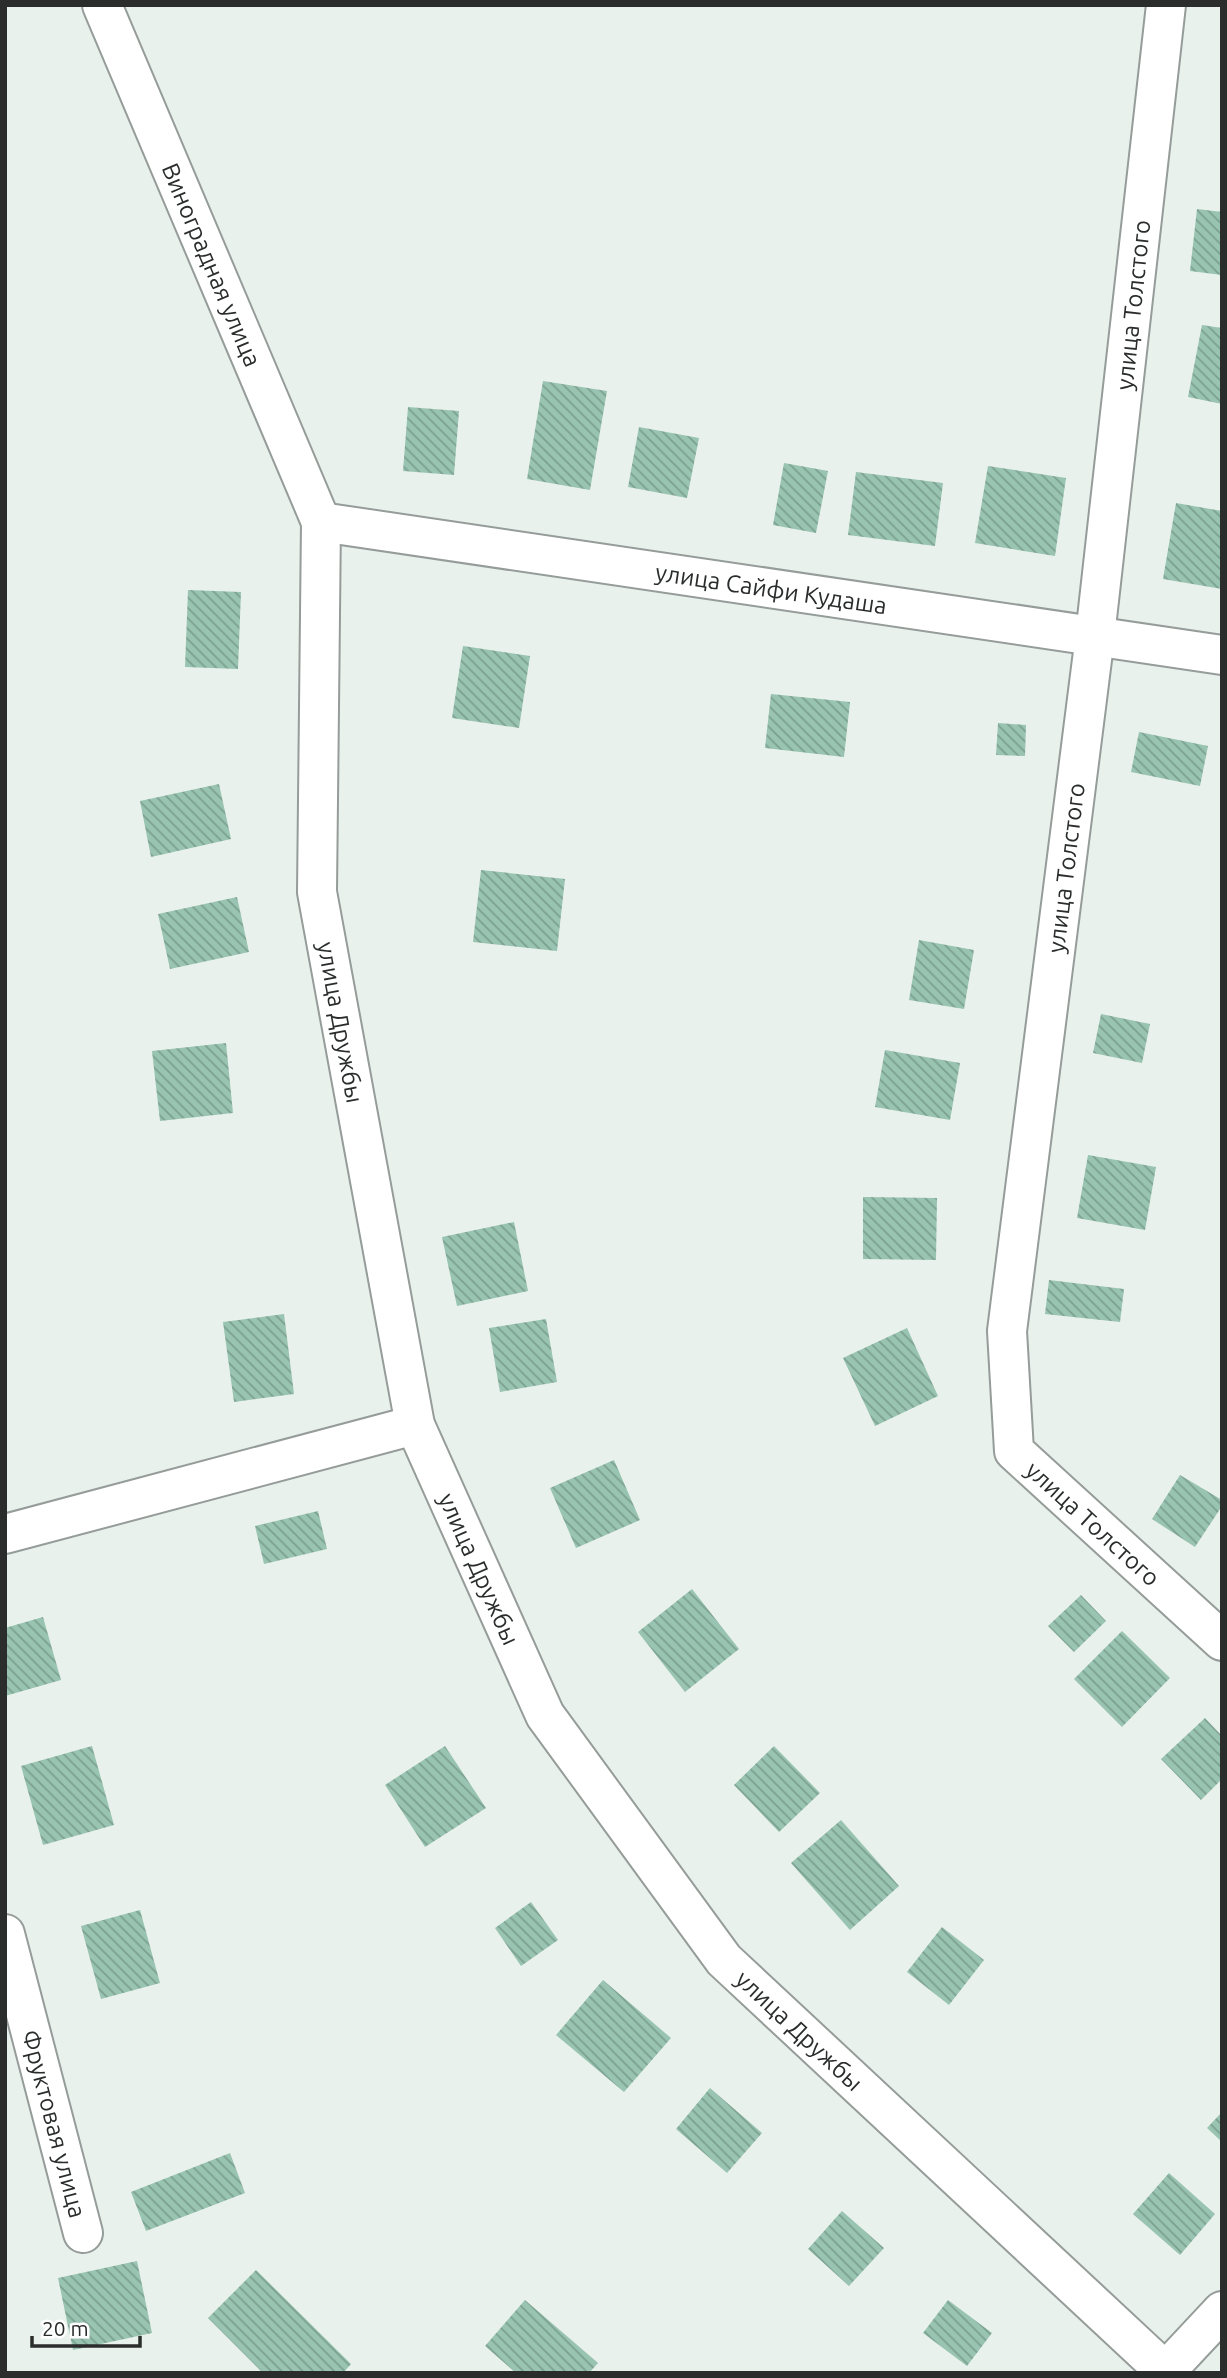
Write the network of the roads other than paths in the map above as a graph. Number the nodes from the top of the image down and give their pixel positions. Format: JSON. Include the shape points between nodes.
{"nodes":[{"id":1,"x":102,"y":5,"type":"edge"},
{"id":2,"x":1166,"y":5,"type":"edge"},
{"id":3,"x":321,"y":522,"type":"junction"},
{"id":4,"x":1095,"y":636,"type":"junction"},
{"id":5,"x":1222,"y":655,"type":"edge"},
{"id":6,"x":415,"y":1425,"type":"junction"},
{"id":7,"x":5,"y":1534,"type":"edge"},
{"id":8,"x":1222,"y":1641,"type":"edge"},
{"id":9,"x":5,"y":1934,"type":"edge"},
{"id":10,"x":83,"y":2233,"type":"dead end"},
{"id":11,"x":1222,"y":2311,"type":"edge"},
{"id":12,"x":1165,"y":2372,"type":"edge"}],
"edges":[{"from":1,"to":3,"type":"street","name":"Виноградная улица"},
{"from":2,"to":4,"type":"street","name":"улица Толстого"},
{"from":3,"to":4,"type":"street","name":"улица Сайфи Кудаша"},
{"from":3,"to":6,"type":"street","name":"улица Дружбы","via":[[317,892]]},
{"from":4,"to":5,"type":"street","name":"улица Сайфи Кудаша"},
{"from":4,"to":8,"type":"street","name":"улица Толстого","via":[[1007,1331],[1014,1451]]},
{"from":6,"to":7,"type":"street"},
{"from":6,"to":12,"type":"street","name":"улица Дружбы","via":[[545,1715],[724,1960]]},
{"from":9,"to":10,"type":"street","name":"Фруктовая улица"},
{"from":11,"to":12,"type":"street"}]}
